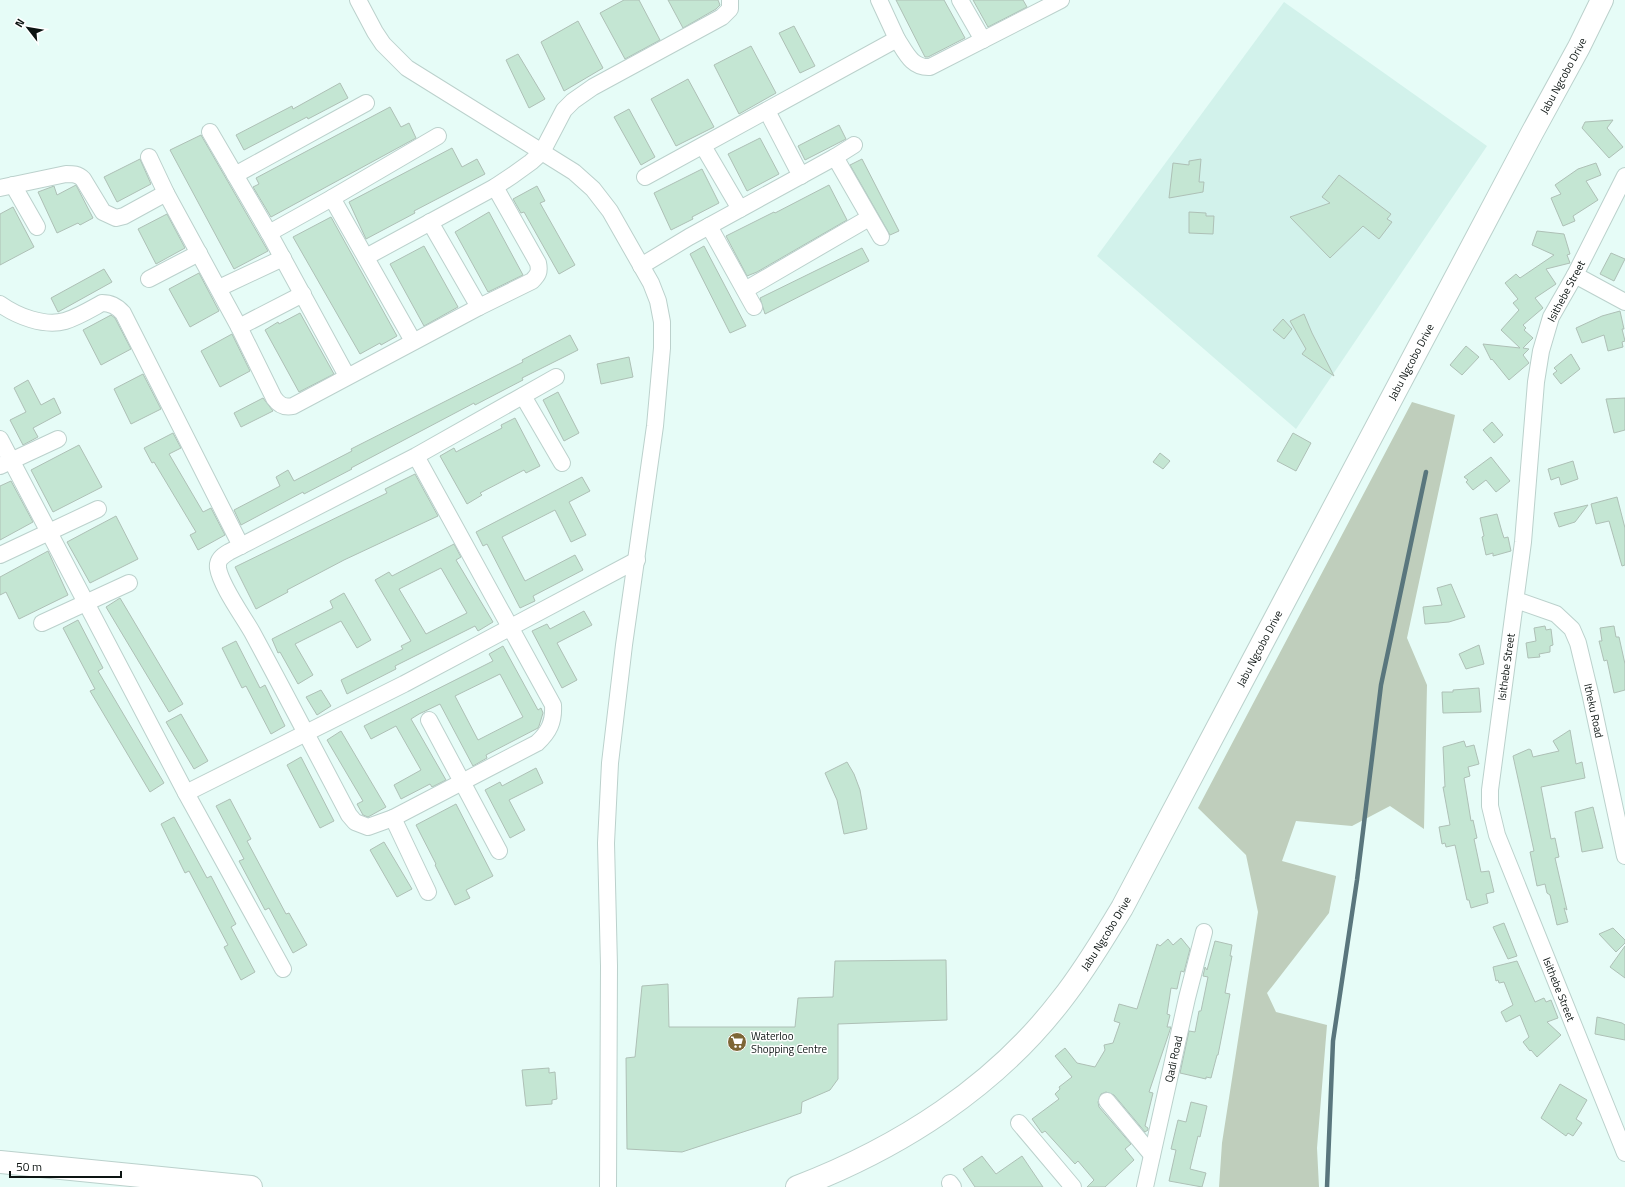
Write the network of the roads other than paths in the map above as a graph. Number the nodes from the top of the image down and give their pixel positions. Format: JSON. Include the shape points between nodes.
{"nodes":[{"id":1,"x":358,"y":0,"type":"edge"},
{"id":2,"x":730,"y":0,"type":"edge"},
{"id":3,"x":879,"y":0,"type":"edge"},
{"id":4,"x":960,"y":0,"type":"edge"},
{"id":5,"x":1602,"y":0,"type":"edge"},
{"id":6,"x":1051,"y":2,"type":"edge"},
{"id":7,"x":897,"y":39,"type":"junction"},
{"id":8,"x":983,"y":40,"type":"junction"},
{"id":9,"x":366,"y":103,"type":"dead end"},
{"id":10,"x":767,"y":111,"type":"junction"},
{"id":11,"x":210,"y":132,"type":"dead end"},
{"id":12,"x":438,"y":136,"type":"dead end"},
{"id":13,"x":854,"y":145,"type":"dead end"},
{"id":14,"x":703,"y":146,"type":"junction"},
{"id":15,"x":542,"y":152,"type":"junction"},
{"id":16,"x":149,"y":157,"type":"dead end"},
{"id":17,"x":835,"y":157,"type":"junction"},
{"id":18,"x":235,"y":175,"type":"junction"},
{"id":19,"x":801,"y":176,"type":"junction"},
{"id":20,"x":1625,"y":176,"type":"edge"},
{"id":21,"x":645,"y":177,"type":"dead end"},
{"id":22,"x":6,"y":186,"type":"edge"},
{"id":23,"x":495,"y":187,"type":"junction"},
{"id":24,"x":166,"y":193,"type":"junction"},
{"id":25,"x":332,"y":198,"type":"junction"},
{"id":26,"x":740,"y":209,"type":"junction"},
{"id":27,"x":869,"y":218,"type":"junction"},
{"id":28,"x":430,"y":222,"type":"junction"},
{"id":29,"x":709,"y":226,"type":"junction"},
{"id":30,"x":37,"y":227,"type":"dead end"},
{"id":31,"x":269,"y":233,"type":"junction"},
{"id":32,"x":881,"y":237,"type":"dead end"},
{"id":33,"x":199,"y":253,"type":"junction"},
{"id":34,"x":366,"y":257,"type":"junction"},
{"id":35,"x":283,"y":258,"type":"junction"},
{"id":36,"x":641,"y":266,"type":"junction"},
{"id":37,"x":1575,"y":275,"type":"junction"},
{"id":38,"x":149,"y":279,"type":"dead end"},
{"id":39,"x":219,"y":288,"type":"junction"},
{"id":40,"x":745,"y":290,"type":"junction"},
{"id":41,"x":303,"y":294,"type":"junction"},
{"id":42,"x":1625,"y":302,"type":"edge"},
{"id":43,"x":0,"y":304,"type":"edge"},
{"id":44,"x":479,"y":307,"type":"junction"},
{"id":45,"x":754,"y":307,"type":"dead end"},
{"id":46,"x":239,"y":327,"type":"junction"},
{"id":47,"x":413,"y":341,"type":"junction"},
{"id":48,"x":347,"y":376,"type":"junction"},
{"id":49,"x":556,"y":377,"type":"dead end"},
{"id":50,"x":523,"y":396,"type":"junction"},
{"id":51,"x":58,"y":439,"type":"dead end"},
{"id":52,"x":0,"y":440,"type":"edge"},
{"id":53,"x":416,"y":456,"type":"junction"},
{"id":54,"x":5,"y":463,"type":"edge"},
{"id":55,"x":562,"y":463,"type":"dead end"},
{"id":56,"x":98,"y":509,"type":"dead end"},
{"id":57,"x":48,"y":532,"type":"junction"},
{"id":58,"x":241,"y":546,"type":"junction"},
{"id":59,"x":0,"y":555,"type":"edge"},
{"id":60,"x":637,"y":560,"type":"junction"},
{"id":61,"x":129,"y":583,"type":"dead end"},
{"id":62,"x":1516,"y":600,"type":"junction"},
{"id":63,"x":85,"y":602,"type":"junction"},
{"id":64,"x":42,"y":623,"type":"dead end"},
{"id":65,"x":511,"y":627,"type":"junction"},
{"id":66,"x":429,"y":720,"type":"dead end"},
{"id":67,"x":306,"y":733,"type":"junction"},
{"id":68,"x":461,"y":783,"type":"junction"},
{"id":69,"x":186,"y":793,"type":"junction"},
{"id":70,"x":393,"y":818,"type":"junction"},
{"id":71,"x":499,"y":851,"type":"dead end"},
{"id":72,"x":1625,"y":856,"type":"edge"},
{"id":73,"x":428,"y":892,"type":"dead end"},
{"id":74,"x":1204,"y":932,"type":"dead end"},
{"id":75,"x":283,"y":969,"type":"dead end"},
{"id":76,"x":1107,"y":1101,"type":"dead end"},
{"id":77,"x":1019,"y":1123,"type":"dead end"},
{"id":78,"x":1625,"y":1154,"type":"edge"},
{"id":79,"x":1152,"y":1155,"type":"junction"},
{"id":80,"x":0,"y":1162,"type":"edge"},
{"id":81,"x":251,"y":1187,"type":"edge"},
{"id":82,"x":608,"y":1187,"type":"edge"},
{"id":83,"x":796,"y":1187,"type":"edge"},
{"id":84,"x":1073,"y":1187,"type":"edge"},
{"id":85,"x":1145,"y":1187,"type":"edge"}],
"edges":[{"from":1,"to":15,"type":"street","via":[[383,44],[407,68]]},
{"from":2,"to":15,"type":"street","via":[[730,9],[722,17],[572,101],[564,110]]},
{"from":3,"to":7,"type":"street"},
{"from":4,"to":8,"type":"street"},
{"from":5,"to":83,"type":"main road","name":"Jabu Ngcobo Drive","via":[[1122,908],[1093,956],[1062,999],[1028,1038],[991,1074],[956,1102],[918,1129],[876,1152],[832,1174]]},
{"from":6,"to":8,"type":"street"},
{"from":7,"to":8,"type":"street","via":[[911,61],[923,67],[930,67]]},
{"from":7,"to":10,"type":"street"},
{"from":9,"to":18,"type":"street"},
{"from":10,"to":14,"type":"street"},
{"from":10,"to":19,"type":"street"},
{"from":11,"to":18,"type":"street"},
{"from":12,"to":25,"type":"street"},
{"from":13,"to":17,"type":"street"},
{"from":14,"to":21,"type":"street"},
{"from":14,"to":26,"type":"street"},
{"from":15,"to":23,"type":"street"},
{"from":15,"to":36,"type":"street","via":[[574,172],[593,189],[610,211]]},
{"from":16,"to":24,"type":"street"},
{"from":17,"to":19,"type":"street"},
{"from":17,"to":27,"type":"street"},
{"from":18,"to":31,"type":"street"},
{"from":19,"to":26,"type":"street"},
{"from":20,"to":37,"type":"street","name":"Isithebe Street"},
{"from":22,"to":24,"type":"street","via":[[66,174],[79,176],[104,212],[116,218]]},
{"from":22,"to":30,"type":"street"},
{"from":23,"to":28,"type":"street"},
{"from":23,"to":44,"type":"street","via":[[540,269],[532,281]]},
{"from":24,"to":33,"type":"street"},
{"from":25,"to":31,"type":"street"},
{"from":25,"to":34,"type":"street"},
{"from":26,"to":29,"type":"street"},
{"from":27,"to":32,"type":"street"},
{"from":27,"to":40,"type":"street"},
{"from":28,"to":34,"type":"street"},
{"from":28,"to":44,"type":"street"},
{"from":29,"to":36,"type":"street"},
{"from":29,"to":40,"type":"street"},
{"from":31,"to":35,"type":"street"},
{"from":33,"to":38,"type":"street"},
{"from":33,"to":39,"type":"street"},
{"from":34,"to":47,"type":"street"},
{"from":35,"to":39,"type":"street"},
{"from":35,"to":41,"type":"street"},
{"from":36,"to":60,"type":"street","via":[[658,301],[662,322],[662,348],[655,426]]},
{"from":37,"to":42,"type":"street"},
{"from":37,"to":62,"type":"street","name":"Isithebe Street","via":[[1551,317],[1541,351]]},
{"from":39,"to":46,"type":"street"},
{"from":40,"to":45,"type":"street"},
{"from":41,"to":46,"type":"street"},
{"from":41,"to":48,"type":"street"},
{"from":43,"to":58,"type":"street","via":[[20,315],[53,322],[66,321],[102,303],[119,308]]},
{"from":44,"to":47,"type":"street"},
{"from":46,"to":48,"type":"street","via":[[274,398],[277,403],[287,408]]},
{"from":47,"to":48,"type":"street"},
{"from":49,"to":50,"type":"street"},
{"from":50,"to":53,"type":"street"},
{"from":50,"to":55,"type":"street"},
{"from":51,"to":54,"type":"street"},
{"from":52,"to":54,"type":"street"},
{"from":53,"to":58,"type":"street"},
{"from":53,"to":65,"type":"street"},
{"from":54,"to":57,"type":"street"},
{"from":56,"to":57,"type":"street"},
{"from":57,"to":59,"type":"street"},
{"from":57,"to":63,"type":"street"},
{"from":58,"to":67,"type":"street","via":[[221,557],[218,568]]},
{"from":60,"to":65,"type":"street"},
{"from":60,"to":82,"type":"street","via":[[610,763],[606,843],[609,966]]},
{"from":61,"to":63,"type":"street"},
{"from":62,"to":72,"type":"street","name":"Itheku Road","via":[[1556,614],[1572,629],[1578,643]]},
{"from":62,"to":78,"type":"street","name":"Isithebe Street","via":[[1491,773],[1490,806],[1497,835]]},
{"from":63,"to":64,"type":"street"},
{"from":63,"to":69,"type":"street"},
{"from":65,"to":67,"type":"street"},
{"from":65,"to":68,"type":"street","via":[[553,705],[550,726],[546,735],[536,743]]},
{"from":66,"to":68,"type":"street"},
{"from":67,"to":69,"type":"street"},
{"from":67,"to":70,"type":"street","via":[[354,822],[368,827]]},
{"from":68,"to":70,"type":"street"},
{"from":68,"to":71,"type":"street"},
{"from":69,"to":75,"type":"street"},
{"from":70,"to":73,"type":"street"},
{"from":74,"to":79,"type":"street","name":"Qadi Road"},
{"from":76,"to":79,"type":"street"},
{"from":77,"to":84,"type":"street"},
{"from":79,"to":85,"type":"street","name":"Qadi Road"},
{"from":80,"to":81,"type":"main road"}]}
